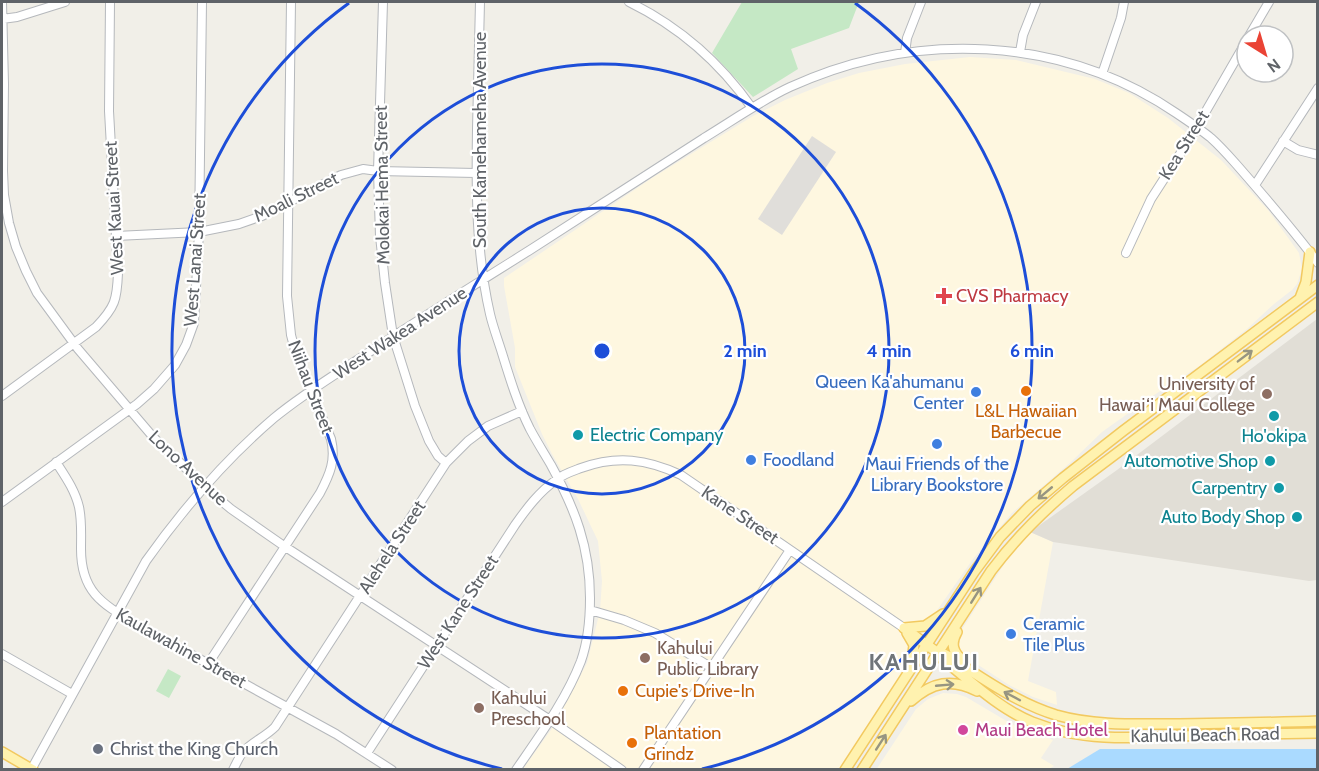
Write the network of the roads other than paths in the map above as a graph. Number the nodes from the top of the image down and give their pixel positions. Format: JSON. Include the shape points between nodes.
{"nodes":[{"id":1,"x":2,"y":2,"type":"edge"},
{"id":2,"x":65,"y":2,"type":"edge"},
{"id":3,"x":110,"y":2,"type":"edge"},
{"id":4,"x":202,"y":2,"type":"edge"},
{"id":5,"x":291,"y":2,"type":"edge"},
{"id":6,"x":383,"y":2,"type":"edge"},
{"id":7,"x":480,"y":2,"type":"edge"},
{"id":8,"x":629,"y":2,"type":"edge"},
{"id":9,"x":921,"y":2,"type":"edge"},
{"id":10,"x":1036,"y":2,"type":"edge"},
{"id":11,"x":1124,"y":2,"type":"edge"},
{"id":12,"x":1269,"y":2,"type":"edge"},
{"id":13,"x":2,"y":19,"type":"edge"},
{"id":14,"x":1256,"y":24,"type":"edge"},
{"id":15,"x":1020,"y":52,"type":"junction"},
{"id":16,"x":905,"y":53,"type":"junction"},
{"id":17,"x":1235,"y":61,"type":"edge"},
{"id":18,"x":1102,"y":74,"type":"junction"},
{"id":19,"x":1317,"y":88,"type":"edge"},
{"id":20,"x":752,"y":108,"type":"junction"},
{"id":21,"x":1197,"y":128,"type":"junction"},
{"id":22,"x":1283,"y":141,"type":"junction"},
{"id":23,"x":1317,"y":155,"type":"edge"},
{"id":24,"x":378,"y":171,"type":"junction"},
{"id":25,"x":476,"y":173,"type":"junction"},
{"id":26,"x":1255,"y":185,"type":"junction"},
{"id":27,"x":288,"y":201,"type":"junction"},
{"id":28,"x":199,"y":232,"type":"junction"},
{"id":29,"x":116,"y":236,"type":"junction"},
{"id":30,"x":1310,"y":252,"type":"junction"},
{"id":31,"x":1126,"y":253,"type":"dead end"},
{"id":32,"x":1317,"y":262,"type":"edge"},
{"id":33,"x":483,"y":279,"type":"junction"},
{"id":34,"x":1317,"y":285,"type":"edge"},
{"id":35,"x":1300,"y":298,"type":"junction"},
{"id":36,"x":1317,"y":302,"type":"edge"},
{"id":37,"x":393,"y":336,"type":"junction"},
{"id":38,"x":74,"y":343,"type":"junction"},
{"id":39,"x":310,"y":391,"type":"junction"},
{"id":40,"x":3,"y":392,"type":"edge"},
{"id":41,"x":129,"y":409,"type":"junction"},
{"id":42,"x":522,"y":411,"type":"junction"},
{"id":43,"x":1123,"y":431,"type":"junction"},
{"id":44,"x":1132,"y":442,"type":"junction"},
{"id":45,"x":56,"y":462,"type":"junction"},
{"id":46,"x":446,"y":463,"type":"junction"},
{"id":47,"x":558,"y":478,"type":"junction"},
{"id":48,"x":205,"y":487,"type":"junction"},
{"id":49,"x":2,"y":502,"type":"edge"},
{"id":50,"x":284,"y":546,"type":"junction"},
{"id":51,"x":790,"y":550,"type":"junction"},
{"id":52,"x":360,"y":596,"type":"junction"},
{"id":53,"x":950,"y":608,"type":"junction"},
{"id":54,"x":590,"y":610,"type":"junction"},
{"id":55,"x":117,"y":613,"type":"junction"},
{"id":56,"x":961,"y":619,"type":"junction"},
{"id":57,"x":904,"y":628,"type":"junction"},
{"id":58,"x":926,"y":644,"type":"junction"},
{"id":59,"x":436,"y":646,"type":"junction"},
{"id":60,"x":938,"y":653,"type":"junction"},
{"id":61,"x":2,"y":654,"type":"edge"},
{"id":62,"x":208,"y":664,"type":"junction"},
{"id":63,"x":712,"y":668,"type":"junction"},
{"id":64,"x":911,"y":668,"type":"junction"},
{"id":65,"x":978,"y":675,"type":"junction"},
{"id":66,"x":72,"y":694,"type":"junction"},
{"id":67,"x":998,"y":702,"type":"junction"},
{"id":68,"x":287,"y":708,"type":"junction"},
{"id":69,"x":1048,"y":712,"type":"junction"},
{"id":70,"x":899,"y":714,"type":"junction"},
{"id":71,"x":550,"y":720,"type":"junction"},
{"id":72,"x":1307,"y":722,"type":"junction"},
{"id":73,"x":1317,"y":722,"type":"edge"},
{"id":74,"x":1043,"y":726,"type":"junction"},
{"id":75,"x":1305,"y":733,"type":"junction"},
{"id":76,"x":1317,"y":733,"type":"edge"},
{"id":77,"x":2,"y":752,"type":"edge"},
{"id":78,"x":367,"y":753,"type":"junction"},
{"id":79,"x":847,"y":766,"type":"edge"},
{"id":80,"x":32,"y":769,"type":"edge"},
{"id":81,"x":233,"y":770,"type":"edge"},
{"id":82,"x":392,"y":770,"type":"edge"},
{"id":83,"x":516,"y":770,"type":"edge"},
{"id":84,"x":622,"y":770,"type":"edge"},
{"id":85,"x":643,"y":770,"type":"edge"},
{"id":86,"x":861,"y":770,"type":"edge"}],
"edges":[{"from":1,"to":13,"type":"street","name":"Lono Avenue"},
{"from":2,"to":13,"type":"street"},
{"from":3,"to":29,"type":"street","name":"West Kauai Street","via":[[109,111]]},
{"from":4,"to":28,"type":"street","name":"West Lanai Street"},
{"from":5,"to":27,"type":"street","name":"Niihau Street"},
{"from":6,"to":24,"type":"street","name":"Molokai Hema Street"},
{"from":7,"to":25,"type":"street","name":"South Kamehameha Avenue"},
{"from":8,"to":20,"type":"street","via":[[667,22],[695,44],[721,68]]},
{"from":9,"to":16,"type":"street"},
{"from":10,"to":15,"type":"street"},
{"from":11,"to":18,"type":"street"},
{"from":12,"to":14,"type":"street"},
{"from":13,"to":38,"type":"street","name":"Lono Avenue","via":[[3,171],[9,223],[30,278]]},
{"from":15,"to":16,"type":"street","name":"West Wakea Avenue","via":[[942,49]]},
{"from":15,"to":18,"type":"street","name":"West Wakea Avenue"},
{"from":16,"to":20,"type":"street","name":"West Wakea Avenue","via":[[828,72]]},
{"from":17,"to":21,"type":"street","name":"Kea Street"},
{"from":18,"to":21,"type":"street","name":"West Wakea Avenue","via":[[1158,100]]},
{"from":19,"to":22,"type":"street"},
{"from":20,"to":33,"type":"street","name":"West Wakea Avenue"},
{"from":21,"to":26,"type":"street","name":"West Wakea Avenue","via":[[1225,151]]},
{"from":21,"to":31,"type":"street","name":"Kea Street","via":[[1151,199]]},
{"from":22,"to":23,"type":"street"},
{"from":22,"to":26,"type":"street"},
{"from":24,"to":25,"type":"street","name":"Moali Street"},
{"from":24,"to":27,"type":"street","name":"Moali Street","via":[[341,175]]},
{"from":24,"to":37,"type":"street","name":"Molokai Hema Street","via":[[380,236]]},
{"from":25,"to":33,"type":"street","name":"South Kamehameha Avenue"},
{"from":26,"to":30,"type":"street","name":"West Wakea Avenue"},
{"from":27,"to":28,"type":"street","name":"Moali Street","via":[[262,216]]},
{"from":27,"to":39,"type":"street","name":"Niihau Street","via":[[289,318],[296,354]]},
{"from":28,"to":29,"type":"street","name":"Moali Street"},
{"from":28,"to":41,"type":"street","name":"West Lanai Street","via":[[190,335],[175,365]]},
{"from":29,"to":38,"type":"street","name":"West Kauai Street","via":[[118,292],[113,306],[96,327]]},
{"from":30,"to":32,"type":"street","name":"West Wakea Avenue"},
{"from":30,"to":35,"type":"main road"},
{"from":33,"to":37,"type":"street","name":"West Wakea Avenue"},
{"from":33,"to":42,"type":"street","name":"South Kamehameha Avenue","via":[[490,315]]},
{"from":34,"to":35,"type":"main road"},
{"from":35,"to":43,"type":"main road"},
{"from":44,"to":36,"type":"main road","one_way":true},
{"from":37,"to":39,"type":"street","name":"West Wakea Avenue"},
{"from":37,"to":46,"type":"street","name":"Molokai Hema Street","via":[[429,441]]},
{"from":38,"to":40,"type":"street","name":"West Kauai Street"},
{"from":38,"to":41,"type":"street","name":"Lono Avenue"},
{"from":39,"to":48,"type":"street","name":"West Wakea Avenue","via":[[275,417]]},
{"from":39,"to":50,"type":"street","name":"Niihau Street","via":[[331,438],[332,467]]},
{"from":41,"to":45,"type":"street","name":"West Lanai Street"},
{"from":41,"to":48,"type":"street","name":"Lono Avenue"},
{"from":42,"to":46,"type":"street","name":"Alehela Street","via":[[488,426]]},
{"from":42,"to":47,"type":"street","name":"South Kamehameha Avenue"},
{"from":43,"to":44,"type":"main road"},
{"from":43,"to":53,"type":"main road","one_way":true,"via":[[1030,506],[1000,537]]},
{"from":56,"to":44,"type":"main road","one_way":true,"via":[[991,571],[1039,515]]},
{"from":45,"to":49,"type":"street","name":"West Lanai Street"},
{"from":45,"to":55,"type":"street","name":"Kaulawahine Street","via":[[79,506],[85,576],[98,598]]},
{"from":46,"to":52,"type":"street","name":"Alehela Street"},
{"from":47,"to":51,"type":"street","name":"Kane Street","via":[[608,460],[655,464],[690,481]]},
{"from":47,"to":54,"type":"street","name":"South Kamehameha Avenue","via":[[581,529],[589,570]]},
{"from":47,"to":59,"type":"street","name":"West Kane Street","via":[[520,516]]},
{"from":48,"to":50,"type":"street","name":"Lono Avenue"},
{"from":48,"to":55,"type":"street","name":"West Wakea Avenue","via":[[168,529]]},
{"from":50,"to":52,"type":"street","name":"Lono Avenue"},
{"from":50,"to":62,"type":"street","name":"Niihau Street"},
{"from":51,"to":57,"type":"street","name":"Kane Street"},
{"from":51,"to":63,"type":"street"},
{"from":52,"to":59,"type":"street","name":"Lono Avenue"},
{"from":52,"to":68,"type":"street","name":"Alehela Street"},
{"from":53,"to":57,"type":"main road","via":[[925,626]]},
{"from":53,"to":58,"type":"main road"},
{"from":54,"to":63,"type":"street","via":[[655,633]]},
{"from":54,"to":71,"type":"street","name":"South Kamehameha Avenue","via":[[581,660]]},
{"from":55,"to":62,"type":"street","name":"Kaulawahine Street"},
{"from":55,"to":66,"type":"street","name":"West Wakea Avenue"},
{"from":56,"to":60,"type":"main road"},
{"from":56,"to":65,"type":"main road","via":[[953,648]]},
{"from":57,"to":58,"type":"main road"},
{"from":57,"to":64,"type":"main road","via":[[914,645]]},
{"from":58,"to":60,"type":"main road"},
{"from":58,"to":64,"type":"main road"},
{"from":59,"to":71,"type":"street","name":"Lono Avenue"},
{"from":59,"to":78,"type":"street","name":"West Kane Street"},
{"from":60,"to":65,"type":"main road","name":"Kahului Beach Road"},
{"from":60,"to":67,"type":"main road","name":"Kahului Beach Road"},
{"from":60,"to":70,"type":"main road"},
{"from":61,"to":66,"type":"street"},
{"from":62,"to":68,"type":"street","name":"Kaulawahine Street"},
{"from":63,"to":85,"type":"street"},
{"from":64,"to":79,"type":"main road"},
{"from":69,"to":65,"type":"main road","name":"Kahului Beach Road","one_way":true,"via":[[1018,700]]},
{"from":66,"to":80,"type":"street","name":"West Wakea Avenue"},
{"from":70,"to":67,"type":"main road","one_way":true,"via":[[920,693],[943,684],[969,687]]},
{"from":67,"to":74,"type":"main road","name":"Kahului Beach Road"},
{"from":68,"to":78,"type":"street","name":"Kaulawahine Street"},
{"from":68,"to":81,"type":"street","name":"Alehela Street","via":[[274,727],[242,753]]},
{"from":69,"to":72,"type":"main road","name":"Kahului Beach Road","via":[[1111,724]]},
{"from":69,"to":74,"type":"main road"},
{"from":86,"to":70,"type":"main road","one_way":true},
{"from":71,"to":83,"type":"street","name":"South Kamehameha Avenue"},
{"from":71,"to":84,"type":"street","name":"Lono Avenue"},
{"from":72,"to":73,"type":"main road","name":"Kahului Beach Road"},
{"from":72,"to":75,"type":"main road"},
{"from":74,"to":75,"type":"main road","name":"Kahului Beach Road","via":[[1108,737]]},
{"from":75,"to":76,"type":"main road","name":"Kahului Beach Road"},
{"from":77,"to":80,"type":"main road"},
{"from":78,"to":82,"type":"street","name":"Kaulawahine Street"},
{"from":79,"to":86,"type":"main road"}]}
